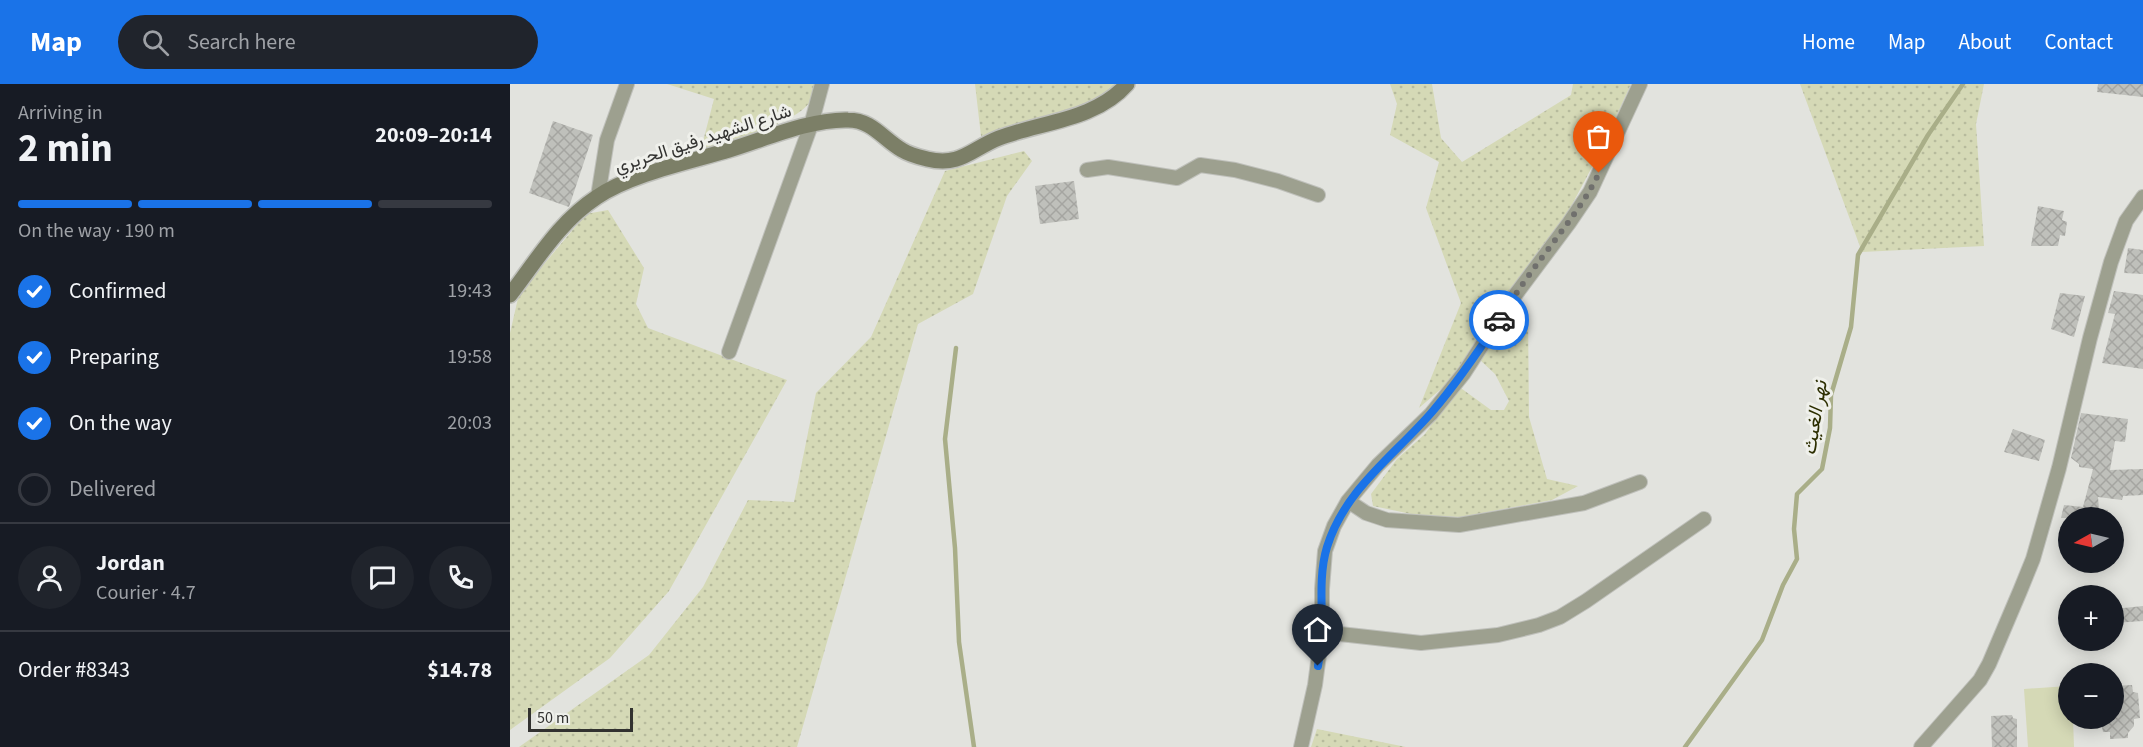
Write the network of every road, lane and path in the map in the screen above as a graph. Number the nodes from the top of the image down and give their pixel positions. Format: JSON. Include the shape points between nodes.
{"nodes":[{"id":1,"x":627,"y":84,"type":"edge"},
{"id":2,"x":822,"y":84,"type":"edge"},
{"id":3,"x":1127,"y":84,"type":"edge"},
{"id":4,"x":1640,"y":84,"type":"edge"},
{"id":5,"x":811,"y":125,"type":"junction"},
{"id":6,"x":1087,"y":171,"type":"dead end"},
{"id":7,"x":1318,"y":195,"type":"dead end"},
{"id":8,"x":598,"y":196,"type":"junction"},
{"id":9,"x":2143,"y":197,"type":"edge"},
{"id":10,"x":510,"y":295,"type":"edge"},
{"id":11,"x":729,"y":352,"type":"dead end"},
{"id":12,"x":1640,"y":482,"type":"dead end"},
{"id":13,"x":1348,"y":501,"type":"junction"},
{"id":14,"x":1704,"y":519,"type":"dead end"},
{"id":15,"x":1322,"y":632,"type":"junction"},
{"id":16,"x":1301,"y":747,"type":"edge"},
{"id":17,"x":1921,"y":747,"type":"edge"}],
"edges":[{"from":1,"to":8,"type":"street","via":[[607,140]]},
{"from":2,"to":5,"type":"street"},
{"from":3,"to":5,"type":"street","name":"شارع الشهيد رفيق الحريري","via":[[1108,101],[947,161],[901,150],[874,127],[858,121]]},
{"from":4,"to":13,"type":"street","via":[[1590,192],[1569,224],[1516,293],[1464,373],[1431,414],[1378,465]]},
{"from":5,"to":8,"type":"street","name":"شارع الشهيد رفيق الحريري","via":[[633,180]]},
{"from":5,"to":11,"type":"street"},
{"from":6,"to":7,"type":"street","via":[[1108,167],[1177,178],[1200,165],[1267,178]]},
{"from":8,"to":10,"type":"street","name":"شارع الشهيد رفيق الحريري","via":[[554,235]]},
{"from":9,"to":17,"type":"street","via":[[2126,221],[2111,262],[2033,559],[1980,680]]},
{"from":12,"to":13,"type":"street","via":[[1584,503],[1459,525],[1387,520]]},
{"from":13,"to":15,"type":"street","via":[[1325,551]]},
{"from":14,"to":15,"type":"street","via":[[1586,601],[1539,626],[1498,635],[1421,643]]},
{"from":15,"to":16,"type":"street"}]}
